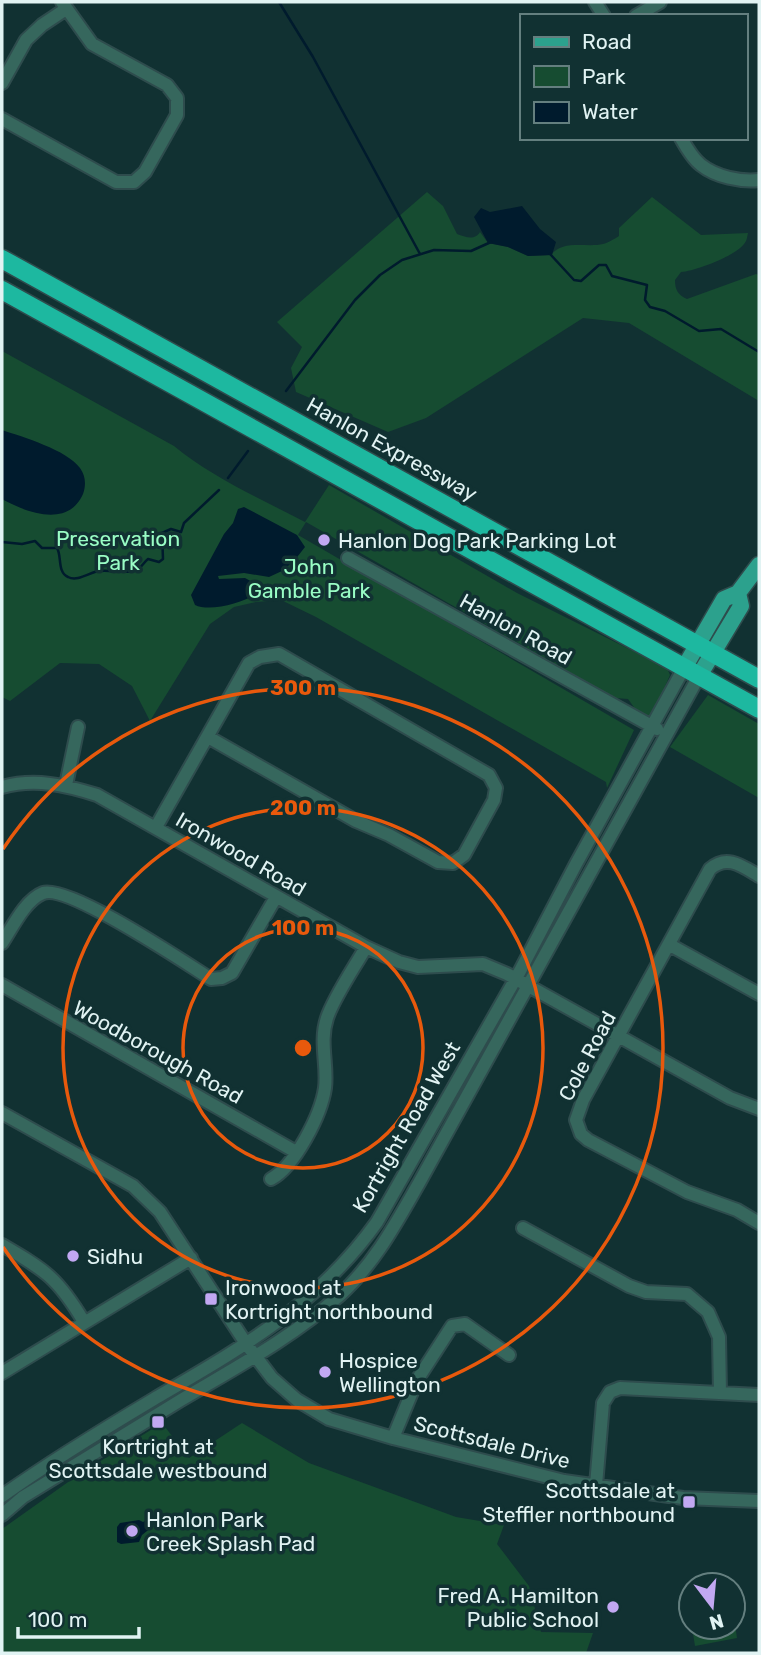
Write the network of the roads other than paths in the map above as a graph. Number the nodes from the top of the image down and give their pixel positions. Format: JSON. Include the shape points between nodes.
{"nodes":[{"id":1,"x":660,"y":2,"type":"edge"},
{"id":2,"x":64,"y":5,"type":"edge"},
{"id":3,"x":639,"y":14,"type":"edge"},
{"id":4,"x":2,"y":83,"type":"edge"},
{"id":5,"x":2,"y":119,"type":"edge"},
{"id":6,"x":682,"y":140,"type":"edge"},
{"id":7,"x":759,"y":180,"type":"edge"},
{"id":8,"x":2,"y":259,"type":"edge"},
{"id":9,"x":2,"y":290,"type":"edge"},
{"id":10,"x":348,"y":558,"type":"dead end"},
{"id":11,"x":759,"y":565,"type":"edge"},
{"id":12,"x":705,"y":648,"type":"junction"},
{"id":13,"x":692,"y":672,"type":"junction"},
{"id":14,"x":759,"y":678,"type":"edge"},
{"id":15,"x":759,"y":709,"type":"edge"},
{"id":16,"x":651,"y":726,"type":"junction"},
{"id":17,"x":78,"y":727,"type":"dead end"},
{"id":18,"x":666,"y":734,"type":"junction"},
{"id":19,"x":208,"y":737,"type":"junction"},
{"id":20,"x":66,"y":785,"type":"junction"},
{"id":21,"x":2,"y":787,"type":"edge"},
{"id":22,"x":156,"y":827,"type":"junction"},
{"id":23,"x":759,"y":876,"type":"edge"},
{"id":24,"x":276,"y":897,"type":"junction"},
{"id":25,"x":2,"y":943,"type":"edge"},
{"id":26,"x":670,"y":945,"type":"junction"},
{"id":27,"x":366,"y":947,"type":"junction"},
{"id":28,"x":514,"y":979,"type":"junction"},
{"id":29,"x":2,"y":985,"type":"edge"},
{"id":30,"x":528,"y":986,"type":"junction"},
{"id":31,"x":759,"y":994,"type":"edge"},
{"id":32,"x":618,"y":1036,"type":"junction"},
{"id":33,"x":759,"y":1110,"type":"edge"},
{"id":34,"x":2,"y":1113,"type":"edge"},
{"id":35,"x":296,"y":1152,"type":"junction"},
{"id":36,"x":271,"y":1179,"type":"dead end"},
{"id":37,"x":759,"y":1223,"type":"edge"},
{"id":38,"x":523,"y":1228,"type":"dead end"},
{"id":39,"x":2,"y":1245,"type":"edge"},
{"id":40,"x":191,"y":1258,"type":"junction"},
{"id":41,"x":84,"y":1322,"type":"junction"},
{"id":42,"x":247,"y":1345,"type":"junction"},
{"id":43,"x":509,"y":1355,"type":"dead end"},
{"id":44,"x":256,"y":1356,"type":"junction"},
{"id":45,"x":2,"y":1373,"type":"edge"},
{"id":46,"x":720,"y":1393,"type":"junction"},
{"id":47,"x":759,"y":1395,"type":"edge"},
{"id":48,"x":393,"y":1438,"type":"junction"},
{"id":49,"x":596,"y":1485,"type":"junction"},
{"id":50,"x":2,"y":1496,"type":"edge"},
{"id":51,"x":759,"y":1501,"type":"edge"},
{"id":52,"x":2,"y":1515,"type":"edge"}],
"edges":[{"from":1,"to":3,"type":"street"},
{"from":2,"to":4,"type":"street","via":[[26,40]]},
{"from":2,"to":5,"type":"street","via":[[92,44],[167,85],[177,98],[177,115],[145,172],[134,181],[116,182]]},
{"from":6,"to":7,"type":"street","via":[[701,165],[724,176]]},
{"from":8,"to":12,"type":"highway","name":"Hanlon Expressway"},
{"from":9,"to":13,"type":"highway"},
{"from":10,"to":16,"type":"street","name":"Hanlon Road"},
{"from":11,"to":12,"type":"main road","name":"Kortright Road West","via":[[738,593],[724,599]]},
{"from":12,"to":13,"type":"main road","name":"Kortright Road West"},
{"from":12,"to":14,"type":"highway","name":"Hanlon Expressway"},
{"from":13,"to":15,"type":"highway"},
{"from":13,"to":16,"type":"street","name":"Kortright Road West"},
{"from":13,"to":18,"type":"street","name":"Kortright Road West"},
{"from":16,"to":18,"type":"street","name":"Hanlon Road"},
{"from":16,"to":28,"type":"street","name":"Kortright Road West"},
{"from":17,"to":20,"type":"street"},
{"from":18,"to":30,"type":"street","name":"Kortright Road West"},
{"from":19,"to":19,"type":"street","via":[[438,862],[453,863],[464,855],[495,800],[496,788],[489,775],[279,654],[249,663]]},
{"from":19,"to":22,"type":"street"},
{"from":20,"to":21,"type":"street","name":"Ironwood Road"},
{"from":20,"to":22,"type":"street","name":"Ironwood Road","via":[[97,795]]},
{"from":22,"to":24,"type":"street","name":"Ironwood Road"},
{"from":23,"to":26,"type":"street","name":"Cole Road","via":[[734,862],[716,864]]},
{"from":24,"to":25,"type":"street","via":[[232,973],[222,978],[211,979],[116,920],[59,893],[44,892],[32,901]]},
{"from":24,"to":27,"type":"street","name":"Ironwood Road"},
{"from":26,"to":31,"type":"street"},
{"from":26,"to":32,"type":"street","name":"Cole Road"},
{"from":27,"to":28,"type":"street","name":"Ironwood Road","via":[[418,967],[483,964]]},
{"from":27,"to":35,"type":"street","via":[[327,1018],[322,1043],[325,1086],[318,1114]]},
{"from":28,"to":30,"type":"street","name":"Ironwood Road"},
{"from":28,"to":42,"type":"street","name":"Kortright Road West","via":[[362,1243],[307,1301]]},
{"from":29,"to":35,"type":"street","name":"Woodborough Road"},
{"from":30,"to":32,"type":"street","name":"Ironwood Road"},
{"from":30,"to":44,"type":"street","name":"Kortright Road West","via":[[385,1242],[341,1294]]},
{"from":32,"to":33,"type":"street","name":"Ironwood Road"},
{"from":32,"to":37,"type":"street","name":"Cole Road","via":[[578,1112],[581,1134],[687,1192]]},
{"from":34,"to":40,"type":"street","via":[[133,1186],[160,1212]]},
{"from":35,"to":36,"type":"street","via":[[283,1173]]},
{"from":38,"to":46,"type":"street","via":[[629,1286],[646,1292],[687,1294],[708,1311],[719,1337]]},
{"from":39,"to":41,"type":"street","via":[[43,1268],[61,1285]]},
{"from":40,"to":41,"type":"street"},
{"from":40,"to":42,"type":"street"},
{"from":41,"to":45,"type":"street"},
{"from":42,"to":44,"type":"street","name":"Scottsdale Drive"},
{"from":42,"to":50,"type":"street","name":"Kortright Road West","via":[[61,1455]]},
{"from":43,"to":48,"type":"street","via":[[466,1324],[452,1326],[417,1380]]},
{"from":44,"to":48,"type":"street","name":"Scottsdale Drive","via":[[297,1400],[330,1419]]},
{"from":44,"to":52,"type":"street","name":"Kortright Road West","via":[[23,1497]]},
{"from":46,"to":47,"type":"street"},
{"from":46,"to":49,"type":"street","via":[[620,1388],[610,1392],[603,1403]]},
{"from":48,"to":49,"type":"street","name":"Scottsdale Drive"},
{"from":49,"to":51,"type":"street","name":"Scottsdale Drive","via":[[683,1498]]}]}
